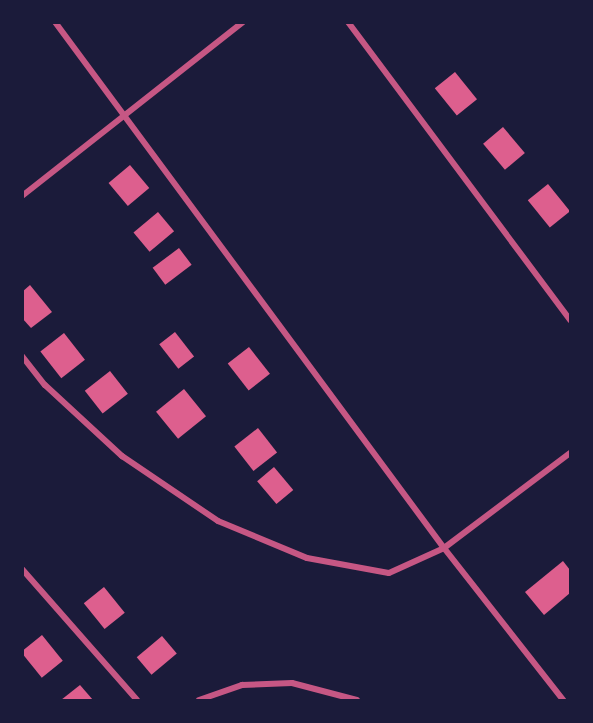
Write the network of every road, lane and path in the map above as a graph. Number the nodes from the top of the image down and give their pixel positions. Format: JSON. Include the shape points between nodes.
{"nodes":[{"id":1,"x":55,"y":22,"type":"edge"},
{"id":2,"x":243,"y":22,"type":"edge"},
{"id":3,"x":348,"y":22,"type":"edge"},
{"id":4,"x":124,"y":116,"type":"junction"},
{"id":5,"x":22,"y":196,"type":"edge"},
{"id":6,"x":570,"y":320,"type":"edge"},
{"id":7,"x":22,"y":356,"type":"edge"},
{"id":8,"x":570,"y":453,"type":"edge"},
{"id":9,"x":444,"y":548,"type":"junction"},
{"id":10,"x":22,"y":569,"type":"edge"},
{"id":11,"x":137,"y":700,"type":"edge"},
{"id":12,"x":199,"y":700,"type":"edge"},
{"id":13,"x":357,"y":700,"type":"edge"},
{"id":14,"x":562,"y":700,"type":"edge"}],
"edges":[{"from":1,"to":4,"type":"street"},
{"from":2,"to":4,"type":"street"},
{"from":3,"to":6,"type":"street"},
{"from":4,"to":5,"type":"street"},
{"from":4,"to":9,"type":"street"},
{"from":7,"to":9,"type":"street","via":[[45,385],[122,456],[218,521],[307,558],[389,573]]},
{"from":8,"to":9,"type":"street"},
{"from":9,"to":14,"type":"street"},
{"from":10,"to":11,"type":"street"},
{"from":12,"to":13,"type":"street","via":[[242,685],[292,683]]}]}
